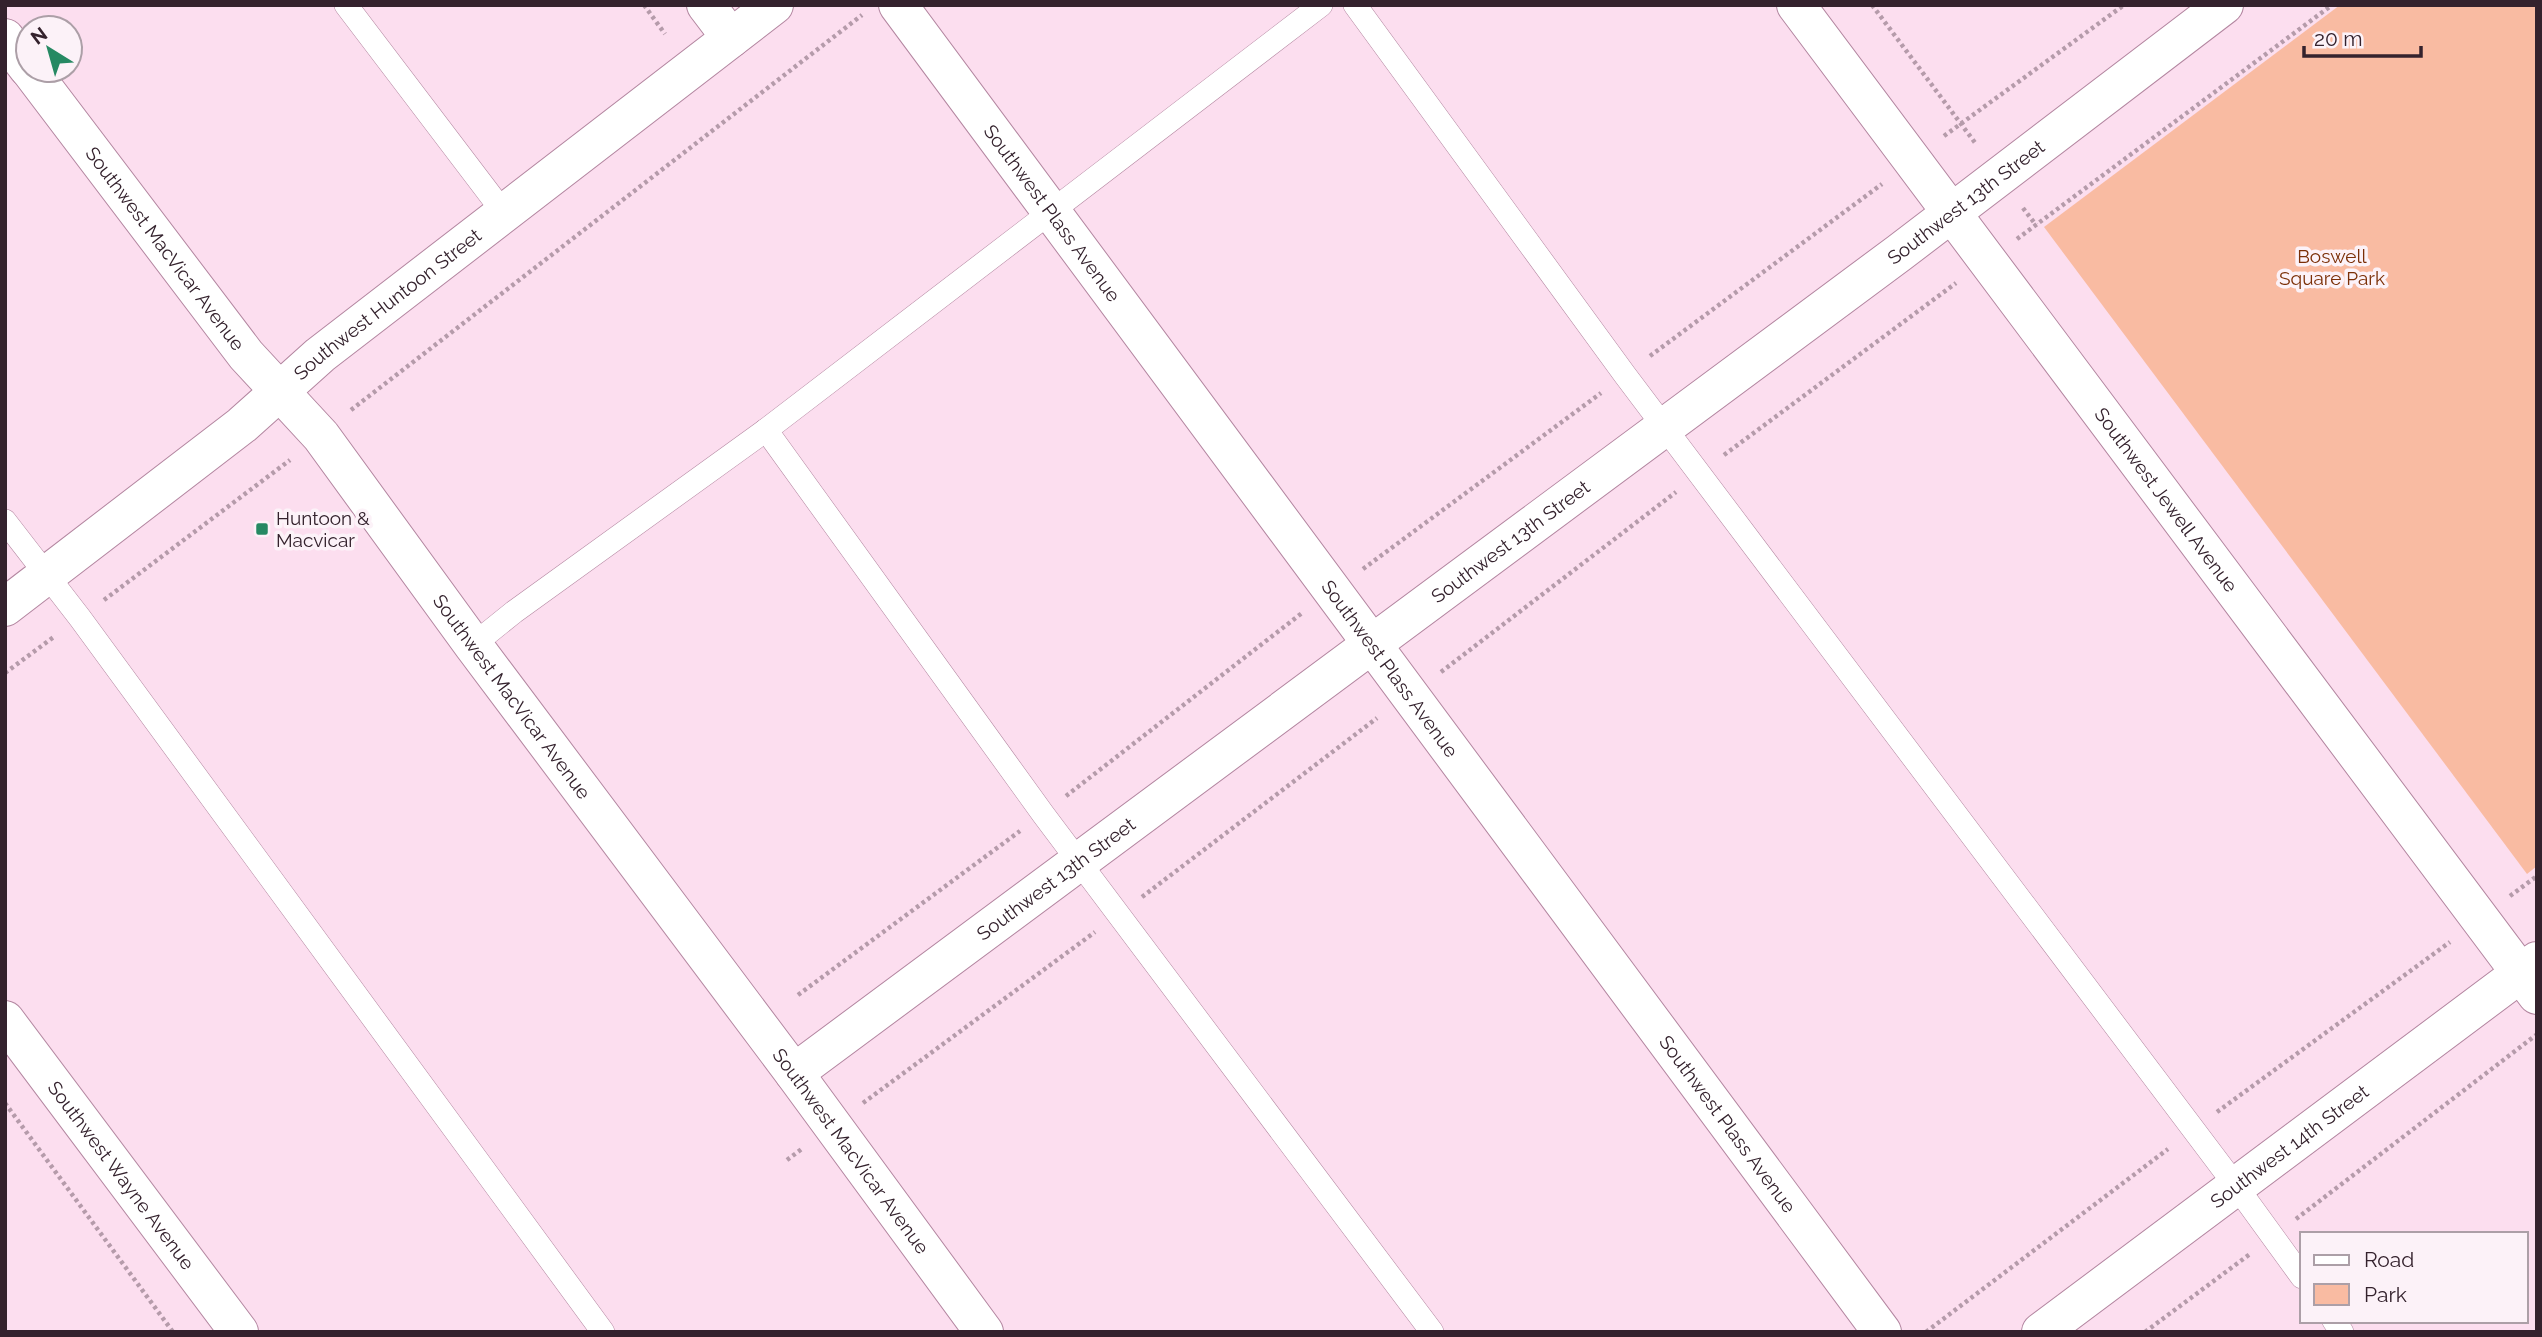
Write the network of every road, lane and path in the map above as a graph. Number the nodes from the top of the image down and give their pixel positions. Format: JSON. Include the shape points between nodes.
{"nodes":[{"id":1,"x":346,"y":5,"type":"edge"},
{"id":2,"x":644,"y":5,"type":"edge"},
{"id":3,"x":706,"y":5,"type":"edge"},
{"id":4,"x":774,"y":5,"type":"edge"},
{"id":5,"x":1321,"y":5,"type":"edge"},
{"id":6,"x":1355,"y":5,"type":"edge"},
{"id":7,"x":1796,"y":5,"type":"edge"},
{"id":8,"x":1872,"y":5,"type":"edge"},
{"id":9,"x":2124,"y":5,"type":"edge"},
{"id":10,"x":2224,"y":5,"type":"edge"},
{"id":11,"x":2332,"y":5,"type":"edge"},
{"id":12,"x":883,"y":8,"type":"edge"},
{"id":13,"x":665,"y":34,"type":"dead end"},
{"id":14,"x":732,"y":38,"type":"junction"},
{"id":15,"x":40,"y":84,"type":"edge"},
{"id":16,"x":1961,"y":124,"type":"junction"},
{"id":17,"x":1912,"y":161,"type":"junction"},
{"id":18,"x":1999,"y":176,"type":"junction"},
{"id":19,"x":1052,"y":211,"type":"junction"},
{"id":20,"x":504,"y":213,"type":"junction"},
{"id":21,"x":1951,"y":213,"type":"junction"},
{"id":22,"x":2036,"y":225,"type":"junction"},
{"id":23,"x":1987,"y":261,"type":"junction"},
{"id":24,"x":1625,"y":374,"type":"junction"},
{"id":25,"x":279,"y":390,"type":"junction"},
{"id":26,"x":1665,"y":428,"type":"junction"},
{"id":27,"x":766,"y":430,"type":"junction"},
{"id":28,"x":321,"y":436,"type":"junction"},
{"id":29,"x":1700,"y":474,"type":"junction"},
{"id":30,"x":5,"y":521,"type":"edge"},
{"id":31,"x":47,"y":575,"type":"junction"},
{"id":32,"x":1334,"y":590,"type":"junction"},
{"id":33,"x":5,"y":607,"type":"edge"},
{"id":34,"x":80,"y":618,"type":"junction"},
{"id":35,"x":1374,"y":644,"type":"junction"},
{"id":36,"x":473,"y":645,"type":"junction"},
{"id":37,"x":5,"y":673,"type":"edge"},
{"id":38,"x":1410,"y":694,"type":"junction"},
{"id":39,"x":1043,"y":814,"type":"junction"},
{"id":40,"x":1079,"y":863,"type":"junction"},
{"id":41,"x":2537,"y":876,"type":"edge"},
{"id":42,"x":1118,"y":915,"type":"junction"},
{"id":43,"x":2480,"y":918,"type":"junction"},
{"id":44,"x":2532,"y":976,"type":"edge"},
{"id":45,"x":798,"y":995,"type":"dead end"},
{"id":46,"x":5,"y":1020,"type":"edge"},
{"id":47,"x":2537,"y":1034,"type":"edge"},
{"id":48,"x":794,"y":1073,"type":"junction"},
{"id":49,"x":5,"y":1103,"type":"edge"},
{"id":50,"x":833,"y":1125,"type":"junction"},
{"id":51,"x":2193,"y":1129,"type":"junction"},
{"id":52,"x":786,"y":1160,"type":"dead end"},
{"id":53,"x":2236,"y":1186,"type":"junction"},
{"id":54,"x":2273,"y":1237,"type":"junction"},
{"id":55,"x":2300,"y":1274,"type":"edge"},
{"id":56,"x":173,"y":1332,"type":"edge"},
{"id":57,"x":239,"y":1332,"type":"edge"},
{"id":58,"x":603,"y":1332,"type":"edge"},
{"id":59,"x":984,"y":1332,"type":"edge"},
{"id":60,"x":1432,"y":1332,"type":"edge"},
{"id":61,"x":1882,"y":1332,"type":"edge"},
{"id":62,"x":1926,"y":1332,"type":"edge"},
{"id":63,"x":2041,"y":1332,"type":"edge"},
{"id":64,"x":2145,"y":1332,"type":"edge"}],
"edges":[{"from":1,"to":20,"type":"lane"},
{"from":2,"to":13,"type":"path"},
{"from":3,"to":14,"type":"street"},
{"from":4,"to":14,"type":"street","name":"Southwest Huntoon Street"},
{"from":5,"to":19,"type":"lane"},
{"from":6,"to":24,"type":"lane"},
{"from":7,"to":17,"type":"street","name":"Southwest Jewell Avenue"},
{"from":8,"to":16,"type":"path"},
{"from":9,"to":16,"type":"path"},
{"from":10,"to":18,"type":"street","name":"Southwest 13th Street"},
{"from":11,"to":22,"type":"path"},
{"from":12,"to":19,"type":"street","name":"Southwest Plass Avenue"},
{"from":12,"to":28,"type":"path"},
{"from":14,"to":20,"type":"street","name":"Southwest Huntoon Street"},
{"from":15,"to":25,"type":"street","name":"Southwest MacVicar Avenue","via":[[246,355]]},
{"from":16,"to":17,"type":"path"},
{"from":16,"to":18,"type":"path"},
{"from":17,"to":21,"type":"street","name":"Southwest Jewell Avenue"},
{"from":17,"to":24,"type":"path"},
{"from":18,"to":21,"type":"street","name":"Southwest 13th Street"},
{"from":18,"to":22,"type":"path"},
{"from":19,"to":27,"type":"lane"},
{"from":19,"to":32,"type":"street","name":"Southwest Plass Avenue"},
{"from":20,"to":25,"type":"street","name":"Southwest Huntoon Street"},
{"from":21,"to":23,"type":"street","name":"Southwest Jewell Avenue"},
{"from":21,"to":26,"type":"street","name":"Southwest 13th Street"},
{"from":22,"to":23,"type":"path"},
{"from":23,"to":29,"type":"path"},
{"from":23,"to":43,"type":"street","name":"Southwest Jewell Avenue"},
{"from":24,"to":26,"type":"lane"},
{"from":24,"to":32,"type":"path"},
{"from":25,"to":28,"type":"street","name":"Southwest MacVicar Avenue"},
{"from":25,"to":31,"type":"street","name":"Southwest Huntoon Street","via":[[242,425]]},
{"from":26,"to":29,"type":"lane"},
{"from":26,"to":35,"type":"street","name":"Southwest 13th Street"},
{"from":27,"to":36,"type":"lane"},
{"from":27,"to":39,"type":"lane"},
{"from":28,"to":34,"type":"path"},
{"from":28,"to":36,"type":"street","name":"Southwest MacVicar Avenue"},
{"from":29,"to":38,"type":"path"},
{"from":29,"to":51,"type":"lane"},
{"from":30,"to":31,"type":"lane"},
{"from":31,"to":33,"type":"street","name":"Southwest Huntoon Street"},
{"from":31,"to":34,"type":"lane"},
{"from":32,"to":35,"type":"street","name":"Southwest Plass Avenue"},
{"from":32,"to":39,"type":"path"},
{"from":34,"to":37,"type":"path"},
{"from":34,"to":58,"type":"lane"},
{"from":35,"to":38,"type":"street","name":"Southwest Plass Avenue"},
{"from":35,"to":40,"type":"street","name":"Southwest 13th Street"},
{"from":36,"to":48,"type":"street","name":"Southwest MacVicar Avenue"},
{"from":38,"to":42,"type":"path"},
{"from":38,"to":61,"type":"street","name":"Southwest Plass Avenue"},
{"from":39,"to":40,"type":"lane"},
{"from":39,"to":45,"type":"path"},
{"from":40,"to":42,"type":"lane"},
{"from":40,"to":48,"type":"street","name":"Southwest 13th Street"},
{"from":41,"to":43,"type":"path"},
{"from":42,"to":50,"type":"path"},
{"from":42,"to":60,"type":"lane"},
{"from":43,"to":44,"type":"street","name":"Southwest Jewell Avenue"},
{"from":43,"to":51,"type":"path"},
{"from":44,"to":53,"type":"street","name":"Southwest 14th Street"},
{"from":46,"to":57,"type":"street","name":"Southwest Wayne Avenue"},
{"from":47,"to":54,"type":"path"},
{"from":48,"to":50,"type":"street","name":"Southwest MacVicar Avenue"},
{"from":49,"to":56,"type":"path"},
{"from":50,"to":52,"type":"path"},
{"from":50,"to":59,"type":"street","name":"Southwest MacVicar Avenue"},
{"from":51,"to":53,"type":"lane"},
{"from":51,"to":62,"type":"path"},
{"from":53,"to":54,"type":"lane"},
{"from":53,"to":63,"type":"street","name":"Southwest 14th Street"},
{"from":54,"to":55,"type":"lane"},
{"from":54,"to":64,"type":"path"}]}
